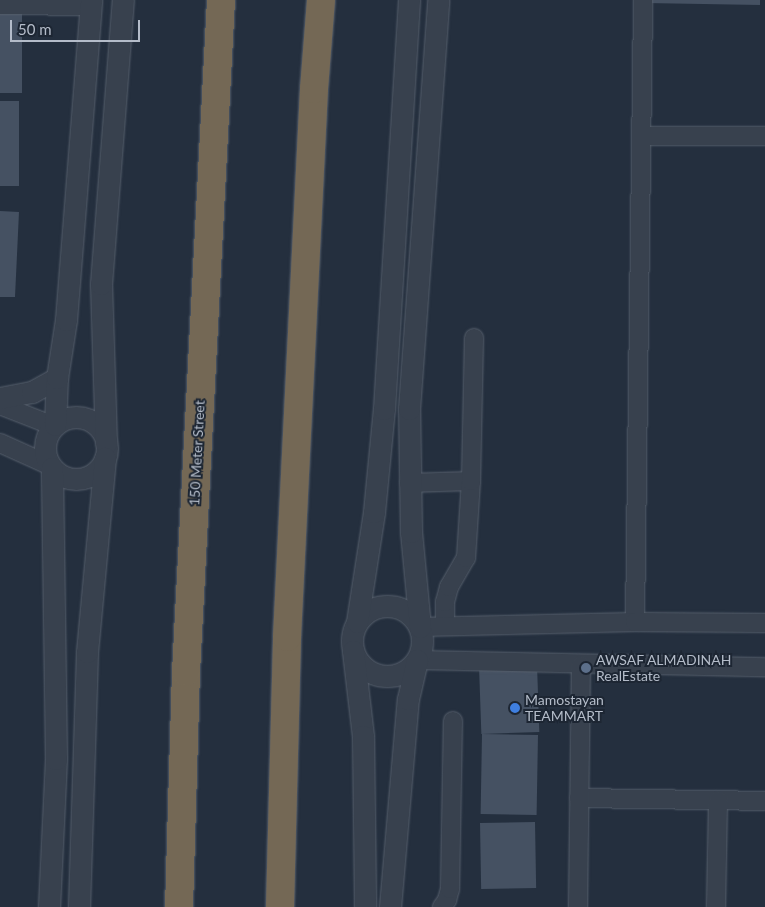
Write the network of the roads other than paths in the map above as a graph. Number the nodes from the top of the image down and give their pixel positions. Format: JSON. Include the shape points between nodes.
{"nodes":[{"id":1,"x":123,"y":0,"type":"edge"},
{"id":2,"x":221,"y":0,"type":"edge"},
{"id":3,"x":321,"y":0,"type":"edge"},
{"id":4,"x":409,"y":0,"type":"edge"},
{"id":5,"x":438,"y":0,"type":"edge"},
{"id":6,"x":643,"y":0,"type":"edge"},
{"id":7,"x":91,"y":3,"type":"edge"},
{"id":8,"x":0,"y":5,"type":"edge"},
{"id":9,"x":641,"y":136,"type":"junction"},
{"id":10,"x":765,"y":136,"type":"edge"},
{"id":11,"x":474,"y":338,"type":"dead end"},
{"id":12,"x":57,"y":378,"type":"junction"},
{"id":13,"x":0,"y":398,"type":"edge"},
{"id":14,"x":0,"y":404,"type":"edge"},
{"id":15,"x":55,"y":425,"type":"junction"},
{"id":16,"x":0,"y":442,"type":"edge"},
{"id":17,"x":105,"y":450,"type":"junction"},
{"id":18,"x":52,"y":467,"type":"junction"},
{"id":19,"x":471,"y":480,"type":"junction"},
{"id":20,"x":410,"y":483,"type":"junction"},
{"id":21,"x":357,"y":622,"type":"junction"},
{"id":22,"x":635,"y":622,"type":"junction"},
{"id":23,"x":765,"y":622,"type":"edge"},
{"id":24,"x":445,"y":626,"type":"junction"},
{"id":25,"x":420,"y":627,"type":"junction"},
{"id":26,"x":354,"y":650,"type":"junction"},
{"id":27,"x":417,"y":660,"type":"junction"},
{"id":28,"x":581,"y":664,"type":"junction"},
{"id":29,"x":765,"y":667,"type":"edge"},
{"id":30,"x":453,"y":721,"type":"dead end"},
{"id":31,"x":579,"y":798,"type":"junction"},
{"id":32,"x":718,"y":800,"type":"junction"},
{"id":33,"x":765,"y":800,"type":"edge"},
{"id":34,"x":49,"y":907,"type":"edge"},
{"id":35,"x":79,"y":907,"type":"edge"},
{"id":36,"x":179,"y":907,"type":"edge"},
{"id":37,"x":280,"y":907,"type":"edge"},
{"id":38,"x":365,"y":907,"type":"edge"},
{"id":39,"x":390,"y":907,"type":"edge"},
{"id":40,"x":442,"y":907,"type":"edge"},
{"id":41,"x":578,"y":907,"type":"edge"},
{"id":42,"x":716,"y":907,"type":"edge"}],
"edges":[{"from":1,"to":17,"type":"street","via":[[101,284]]},
{"from":2,"to":36,"type":"highway","name":"150 Meter Street","via":[[186,672]]},
{"from":3,"to":37,"type":"highway","via":[[287,637]]},
{"from":4,"to":21,"type":"street","via":[[384,409],[374,512]]},
{"from":5,"to":20,"type":"street","via":[[409,409]]},
{"from":6,"to":9,"type":"street"},
{"from":7,"to":8,"type":"street"},
{"from":7,"to":12,"type":"street","via":[[66,320]]},
{"from":9,"to":10,"type":"street"},
{"from":9,"to":22,"type":"street"},
{"from":11,"to":19,"type":"street"},
{"from":12,"to":13,"type":"street","via":[[32,392]]},
{"from":12,"to":15,"type":"street"},
{"from":14,"to":15,"type":"street"},
{"from":15,"to":17,"type":"street","via":[[72,417],[90,420],[103,434]]},
{"from":15,"to":18,"type":"street","via":[[45,450]]},
{"from":16,"to":18,"type":"street"},
{"from":17,"to":18,"type":"street","via":[[94,473],[86,477],[67,478]]},
{"from":17,"to":35,"type":"street","via":[[86,652]]},
{"from":18,"to":34,"type":"street","via":[[56,758]]},
{"from":19,"to":20,"type":"street"},
{"from":19,"to":24,"type":"street","via":[[466,558],[449,587]]},
{"from":20,"to":25,"type":"street","via":[[415,593]]},
{"from":21,"to":25,"type":"street","via":[[374,608],[384,606],[405,611]]},
{"from":21,"to":26,"type":"street","via":[[352,641]]},
{"from":22,"to":23,"type":"street"},
{"from":22,"to":24,"type":"street"},
{"from":24,"to":25,"type":"street"},
{"from":25,"to":27,"type":"street","via":[[422,644]]},
{"from":26,"to":27,"type":"street","via":[[358,661],[376,674],[399,674]]},
{"from":26,"to":38,"type":"street","via":[[363,736]]},
{"from":27,"to":28,"type":"street"},
{"from":27,"to":39,"type":"street","via":[[408,699]]},
{"from":28,"to":29,"type":"street"},
{"from":28,"to":31,"type":"street"},
{"from":30,"to":40,"type":"street","via":[[450,889]]},
{"from":31,"to":32,"type":"street"},
{"from":31,"to":41,"type":"street"},
{"from":32,"to":33,"type":"street"},
{"from":32,"to":42,"type":"street"}]}
